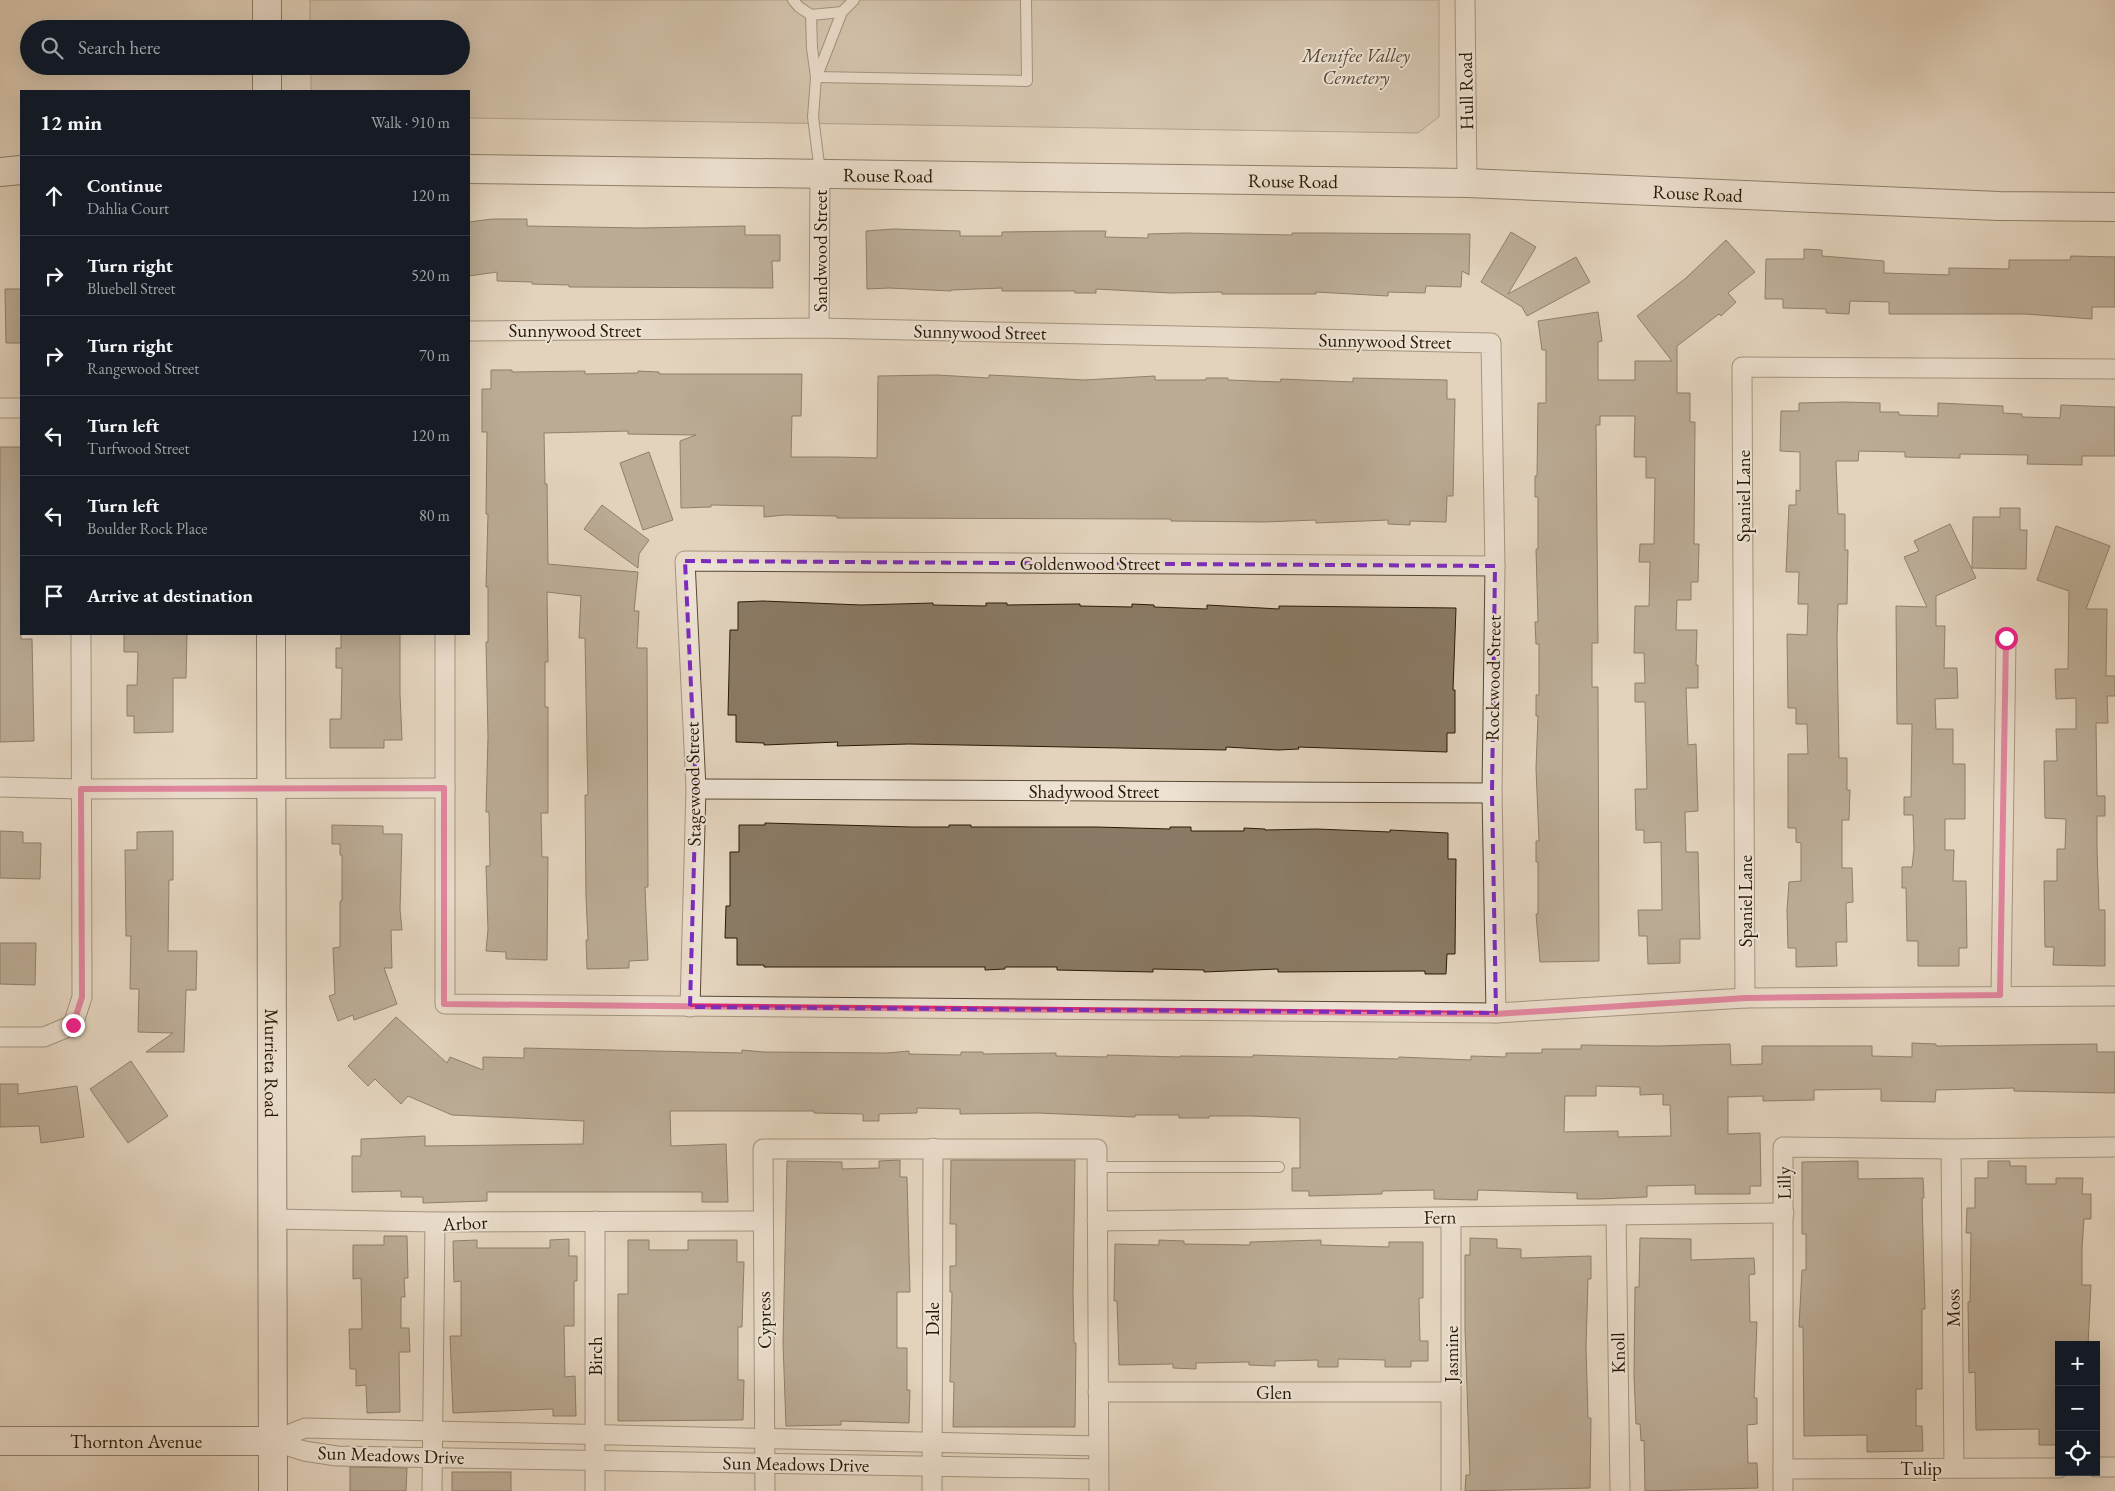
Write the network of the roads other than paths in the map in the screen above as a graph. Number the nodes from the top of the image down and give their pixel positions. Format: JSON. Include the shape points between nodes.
{"nodes":[{"id":1,"x":267,"y":0,"type":"edge"},
{"id":2,"x":792,"y":0,"type":"edge"},
{"id":3,"x":854,"y":0,"type":"edge"},
{"id":4,"x":1026,"y":0,"type":"edge"},
{"id":5,"x":1465,"y":0,"type":"edge"},
{"id":6,"x":842,"y":12,"type":"junction"},
{"id":7,"x":811,"y":15,"type":"junction"},
{"id":8,"x":267,"y":20,"type":"edge"},
{"id":9,"x":267,"y":75,"type":"edge"},
{"id":10,"x":816,"y":77,"type":"junction"},
{"id":11,"x":267,"y":90,"type":"edge"},
{"id":12,"x":470,"y":169,"type":"edge"},
{"id":13,"x":20,"y":170,"type":"edge"},
{"id":14,"x":0,"y":172,"type":"edge"},
{"id":15,"x":820,"y":174,"type":"junction"},
{"id":16,"x":1467,"y":183,"type":"junction"},
{"id":17,"x":2115,"y":207,"type":"edge"},
{"id":18,"x":820,"y":328,"type":"junction"},
{"id":19,"x":470,"y":331,"type":"edge"},
{"id":20,"x":1491,"y":343,"type":"joint"},
{"id":21,"x":2115,"y":369,"type":"edge"},
{"id":22,"x":0,"y":408,"type":"edge"},
{"id":23,"x":20,"y":408,"type":"edge"},
{"id":24,"x":685,"y":561,"type":"joint"},
{"id":25,"x":1495,"y":566,"type":"junction"},
{"id":26,"x":81,"y":635,"type":"edge"},
{"id":27,"x":271,"y":635,"type":"edge"},
{"id":28,"x":445,"y":635,"type":"edge"},
{"id":29,"x":2006,"y":638,"type":"dead end"},
{"id":30,"x":0,"y":787,"type":"edge"},
{"id":31,"x":270,"y":788,"type":"junction"},
{"id":32,"x":444,"y":788,"type":"junction"},
{"id":33,"x":81,"y":789,"type":"junction"},
{"id":34,"x":696,"y":789,"type":"junction"},
{"id":35,"x":1492,"y":793,"type":"junction"},
{"id":36,"x":2000,"y":995,"type":"junction"},
{"id":37,"x":2115,"y":996,"type":"edge"},
{"id":38,"x":1746,"y":998,"type":"junction"},
{"id":39,"x":690,"y":1007,"type":"junction"},
{"id":40,"x":1496,"y":1014,"type":"junction"},
{"id":41,"x":0,"y":1037,"type":"edge"},
{"id":42,"x":2115,"y":1147,"type":"edge"},
{"id":43,"x":933,"y":1148,"type":"junction"},
{"id":44,"x":1951,"y":1149,"type":"junction"},
{"id":45,"x":1097,"y":1167,"type":"junction"},
{"id":46,"x":1279,"y":1167,"type":"dead end"},
{"id":47,"x":1784,"y":1213,"type":"junction"},
{"id":48,"x":1616,"y":1215,"type":"junction"},
{"id":49,"x":1451,"y":1217,"type":"junction"},
{"id":50,"x":273,"y":1219,"type":"junction"},
{"id":51,"x":596,"y":1221,"type":"junction"},
{"id":52,"x":762,"y":1221,"type":"junction"},
{"id":53,"x":1097,"y":1221,"type":"junction"},
{"id":54,"x":435,"y":1222,"type":"junction"},
{"id":55,"x":1098,"y":1392,"type":"junction"},
{"id":56,"x":1451,"y":1392,"type":"junction"},
{"id":57,"x":432,"y":1431,"type":"junction"},
{"id":58,"x":595,"y":1435,"type":"junction"},
{"id":59,"x":765,"y":1439,"type":"junction"},
{"id":60,"x":0,"y":1441,"type":"edge"},
{"id":61,"x":273,"y":1441,"type":"junction"},
{"id":62,"x":931,"y":1442,"type":"junction"},
{"id":63,"x":1098,"y":1446,"type":"junction"},
{"id":64,"x":432,"y":1458,"type":"junction"},
{"id":65,"x":595,"y":1460,"type":"junction"},
{"id":66,"x":765,"y":1464,"type":"junction"},
{"id":67,"x":931,"y":1466,"type":"junction"},
{"id":68,"x":2100,"y":1467,"type":"edge"},
{"id":69,"x":2115,"y":1467,"type":"edge"},
{"id":70,"x":1954,"y":1468,"type":"junction"},
{"id":71,"x":2055,"y":1468,"type":"edge"},
{"id":72,"x":1783,"y":1469,"type":"junction"},
{"id":73,"x":1098,"y":1470,"type":"junction"},
{"id":74,"x":273,"y":1491,"type":"edge"},
{"id":75,"x":432,"y":1491,"type":"edge"},
{"id":76,"x":595,"y":1491,"type":"edge"},
{"id":77,"x":765,"y":1491,"type":"edge"},
{"id":78,"x":932,"y":1491,"type":"edge"},
{"id":79,"x":1098,"y":1491,"type":"edge"},
{"id":80,"x":1451,"y":1491,"type":"edge"},
{"id":81,"x":1620,"y":1491,"type":"edge"},
{"id":82,"x":1783,"y":1491,"type":"edge"}],
"edges":[{"from":1,"to":8,"type":"street"},
{"from":2,"to":7,"type":"lane"},
{"from":3,"to":6,"type":"lane"},
{"from":4,"to":10,"type":"lane","via":[[1027,80]]},
{"from":5,"to":16,"type":"street","name":"Hull Road"},
{"from":6,"to":7,"type":"lane"},
{"from":6,"to":10,"type":"lane"},
{"from":7,"to":10,"type":"lane"},
{"from":9,"to":11,"type":"street"},
{"from":10,"to":15,"type":"lane","via":[[813,117]]},
{"from":12,"to":15,"type":"street","name":"Rouse Road"},
{"from":13,"to":14,"type":"street"},
{"from":15,"to":16,"type":"street","name":"Rouse Road"},
{"from":15,"to":18,"type":"street","name":"Sandwood Street"},
{"from":16,"to":17,"type":"street","name":"Rouse Road","via":[[1999,206]]},
{"from":18,"to":19,"type":"street","name":"Sunnywood Street"},
{"from":18,"to":20,"type":"street","name":"Sunnywood Street"},
{"from":20,"to":25,"type":"street","name":"Rockwood Street"},
{"from":21,"to":38,"type":"street","name":"Spaniel Lane","via":[[1742,366]]},
{"from":22,"to":23,"type":"street"},
{"from":24,"to":25,"type":"street","name":"Goldenwood Street"},
{"from":24,"to":34,"type":"street","name":"Stagewood Street"},
{"from":25,"to":35,"type":"street","name":"Rockwood Street"},
{"from":26,"to":33,"type":"street"},
{"from":27,"to":31,"type":"street","name":"Murrieta Road"},
{"from":28,"to":32,"type":"street"},
{"from":29,"to":36,"type":"street"},
{"from":30,"to":33,"type":"street"},
{"from":31,"to":32,"type":"street"},
{"from":31,"to":33,"type":"street"},
{"from":31,"to":50,"type":"street","name":"Murrieta Road"},
{"from":32,"to":39,"type":"street","via":[[444,1004]]},
{"from":33,"to":41,"type":"street","via":[[82,997],[73,1025],[44,1037]]},
{"from":34,"to":35,"type":"street","name":"Shadywood Street"},
{"from":34,"to":39,"type":"street","name":"Stagewood Street"},
{"from":35,"to":40,"type":"street","name":"Rockwood Street"},
{"from":36,"to":37,"type":"street"},
{"from":36,"to":38,"type":"street"},
{"from":38,"to":40,"type":"street"},
{"from":39,"to":40,"type":"street"},
{"from":42,"to":44,"type":"street","name":"Lilly"},
{"from":43,"to":45,"type":"street","via":[[1097,1149]]},
{"from":43,"to":52,"type":"street","name":"Cypress","via":[[763,1149]]},
{"from":43,"to":62,"type":"street","name":"Dale"},
{"from":44,"to":47,"type":"street","name":"Lilly","via":[[1783,1147]]},
{"from":44,"to":70,"type":"street","name":"Moss"},
{"from":45,"to":46,"type":"lane"},
{"from":45,"to":53,"type":"street"},
{"from":47,"to":48,"type":"street","name":"Fern"},
{"from":47,"to":72,"type":"street","name":"Lilly"},
{"from":48,"to":49,"type":"street","name":"Fern"},
{"from":48,"to":81,"type":"street","name":"Knoll"},
{"from":49,"to":53,"type":"street","name":"Fern"},
{"from":49,"to":56,"type":"street","name":"Jasmine"},
{"from":50,"to":54,"type":"street"},
{"from":50,"to":61,"type":"street","name":"Murrieta Road"},
{"from":51,"to":52,"type":"street","name":"Arbor"},
{"from":51,"to":54,"type":"street","name":"Arbor"},
{"from":51,"to":58,"type":"street","name":"Birch"},
{"from":52,"to":59,"type":"street","name":"Cypress"},
{"from":53,"to":55,"type":"street"},
{"from":54,"to":57,"type":"street","name":"Arbor"},
{"from":55,"to":56,"type":"street","name":"Glen"},
{"from":55,"to":63,"type":"street"},
{"from":56,"to":80,"type":"street","name":"Jasmine"},
{"from":57,"to":58,"type":"street","name":"Sun Meadows Drive"},
{"from":57,"to":61,"type":"street","name":"Sun Meadows Drive","via":[[305,1428]]},
{"from":57,"to":64,"type":"street","name":"Arbor"},
{"from":58,"to":59,"type":"street","name":"Sun Meadows Drive"},
{"from":58,"to":65,"type":"street","name":"Birch"},
{"from":59,"to":62,"type":"street","name":"Sun Meadows Drive"},
{"from":59,"to":66,"type":"street","name":"Cypress"},
{"from":60,"to":61,"type":"street","name":"Thornton Avenue"},
{"from":61,"to":64,"type":"street","name":"Sun Meadows Drive","via":[[304,1451],[337,1456]]},
{"from":61,"to":74,"type":"street","name":"Murrieta Road"},
{"from":62,"to":63,"type":"street","name":"Sun Meadows Drive"},
{"from":62,"to":67,"type":"street","name":"Dale"},
{"from":63,"to":73,"type":"street"},
{"from":64,"to":65,"type":"street","name":"Sun Meadows Drive"},
{"from":64,"to":75,"type":"street","name":"Arbor"},
{"from":65,"to":66,"type":"street","name":"Sun Meadows Drive"},
{"from":65,"to":76,"type":"street","name":"Birch"},
{"from":66,"to":67,"type":"street","name":"Sun Meadows Drive"},
{"from":66,"to":77,"type":"street","name":"Cypress"},
{"from":67,"to":73,"type":"street","name":"Sun Meadows Drive"},
{"from":67,"to":78,"type":"street","name":"Dale"},
{"from":68,"to":69,"type":"street"},
{"from":70,"to":71,"type":"street","name":"Tulip"},
{"from":70,"to":72,"type":"street","name":"Tulip"},
{"from":72,"to":82,"type":"street","name":"Lilly"},
{"from":73,"to":79,"type":"street"}]}
